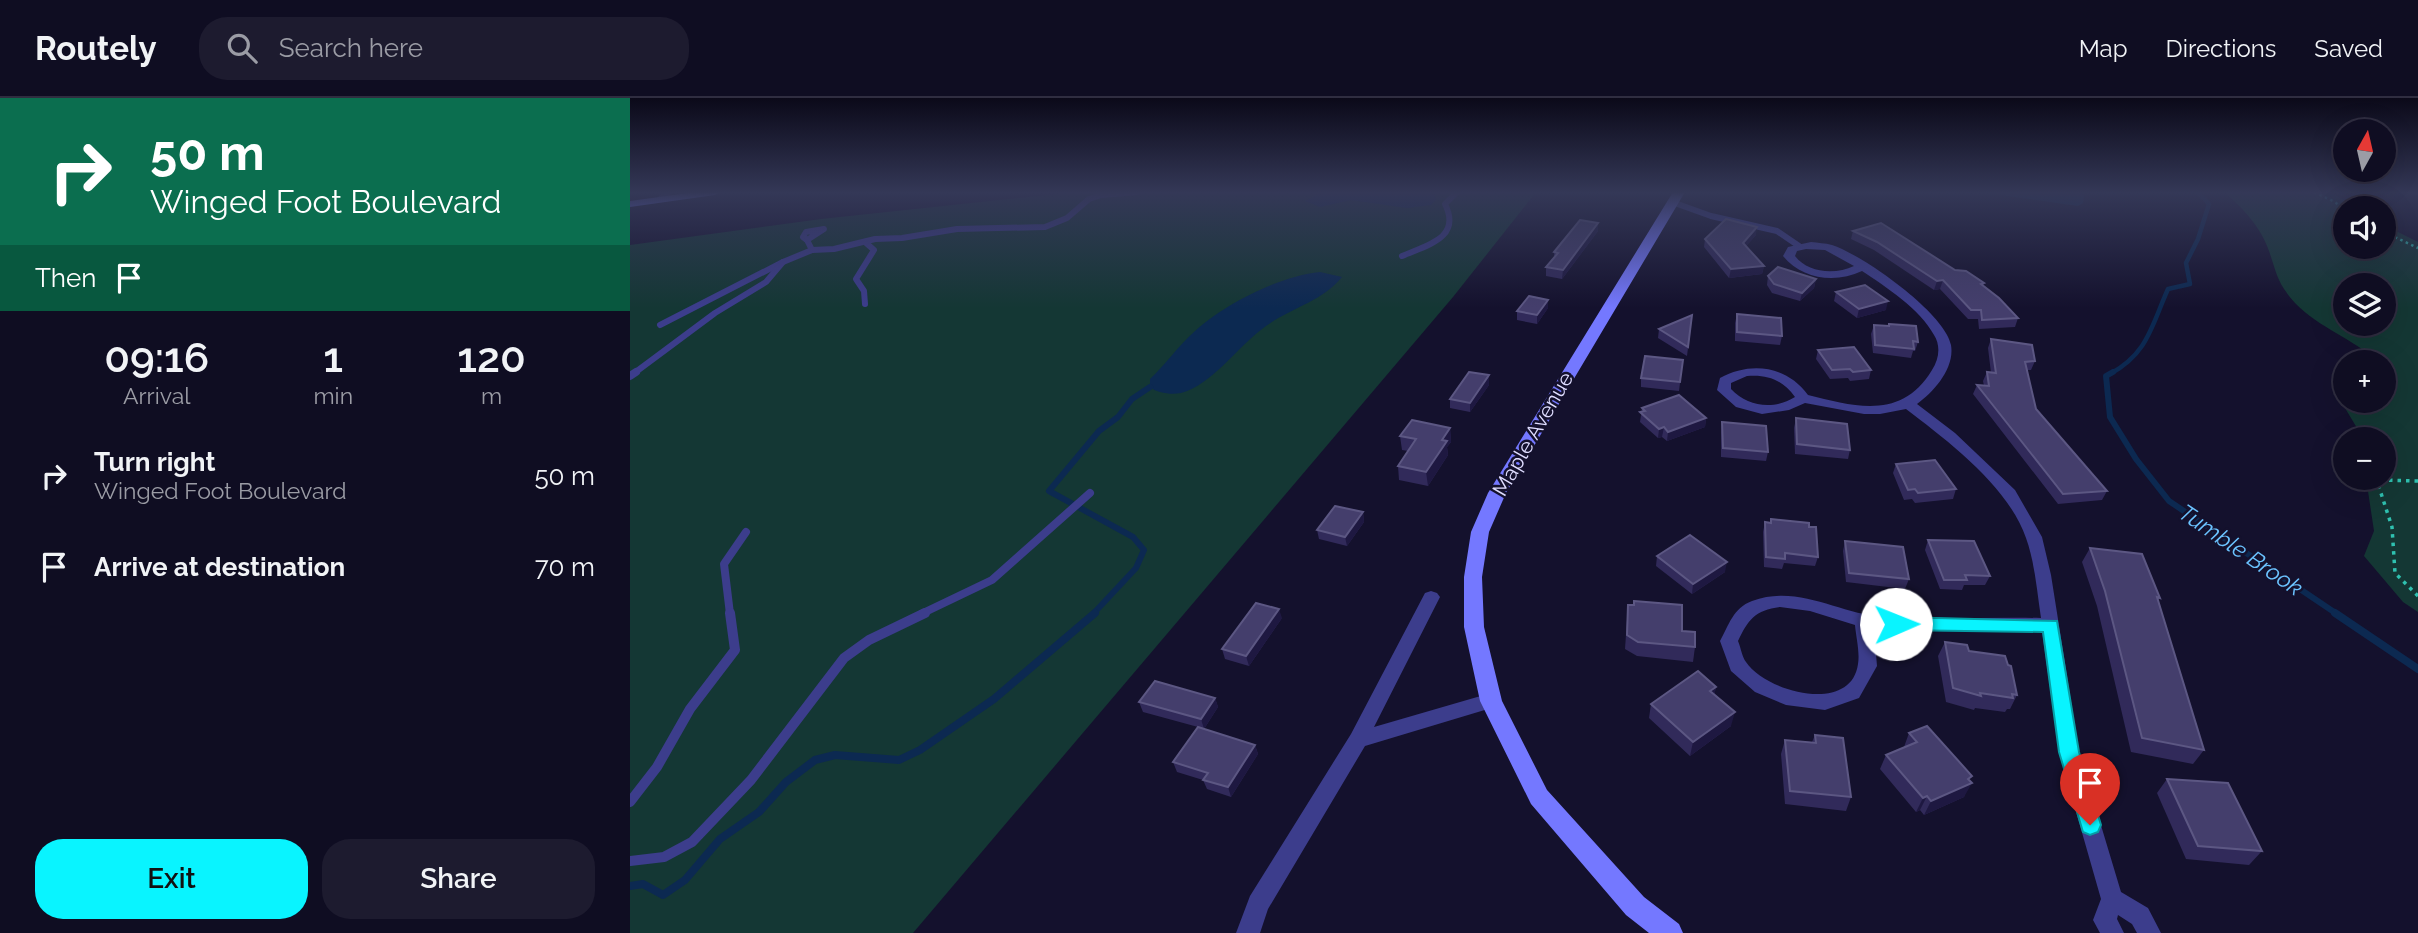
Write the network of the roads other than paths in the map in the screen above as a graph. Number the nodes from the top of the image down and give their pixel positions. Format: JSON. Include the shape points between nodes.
{"nodes":[{"id":1,"x":943,"y":231,"type":"edge"},
{"id":2,"x":1449,"y":231,"type":"edge"},
{"id":3,"x":1655,"y":231,"type":"edge"},
{"id":4,"x":1777,"y":231,"type":"edge"},
{"id":5,"x":807,"y":240,"type":"dead end"},
{"id":6,"x":865,"y":242,"type":"junction"},
{"id":7,"x":1799,"y":246,"type":"junction"},
{"id":8,"x":812,"y":250,"type":"junction"},
{"id":9,"x":1402,"y":256,"type":"dead end"},
{"id":10,"x":783,"y":262,"type":"junction"},
{"id":11,"x":1862,"y":266,"type":"junction"},
{"id":12,"x":864,"y":304,"type":"dead end"},
{"id":13,"x":660,"y":325,"type":"dead end"},
{"id":14,"x":630,"y":376,"type":"edge"},
{"id":15,"x":1803,"y":398,"type":"junction"},
{"id":16,"x":1907,"y":403,"type":"junction"},
{"id":17,"x":1087,"y":496,"type":"dead end"},
{"id":18,"x":746,"y":532,"type":"dead end"},
{"id":19,"x":1431,"y":597,"type":"dead end"},
{"id":20,"x":1864,"y":621,"type":"junction"},
{"id":21,"x":2051,"y":625,"type":"junction"},
{"id":22,"x":1491,"y":701,"type":"junction"},
{"id":23,"x":1358,"y":740,"type":"junction"},
{"id":24,"x":630,"y":802,"type":"edge"},
{"id":25,"x":630,"y":861,"type":"edge"},
{"id":26,"x":2112,"y":899,"type":"junction"},
{"id":27,"x":1248,"y":933,"type":"edge"},
{"id":28,"x":1670,"y":933,"type":"edge"},
{"id":29,"x":2112,"y":933,"type":"edge"},
{"id":30,"x":2149,"y":933,"type":"edge"}],
"edges":[{"from":1,"to":6,"type":"lane"},
{"from":2,"to":9,"type":"lane"},
{"from":3,"to":22,"type":"street","name":"Maple Avenue","via":[[1497,494],[1480,532],[1473,577],[1474,627]]},
{"from":4,"to":7,"type":"lane"},
{"from":5,"to":8,"type":"lane"},
{"from":6,"to":8,"type":"lane"},
{"from":6,"to":12,"type":"lane","via":[[874,250],[856,279],[864,291]]},
{"from":7,"to":11,"type":"street","via":[[1827,248]]},
{"from":7,"to":11,"type":"street","via":[[1792,248],[1789,256],[1801,268],[1816,273],[1857,272]]},
{"from":8,"to":10,"type":"lane"},
{"from":10,"to":13,"type":"lane"},
{"from":10,"to":14,"type":"lane","via":[[766,283],[727,305]]},
{"from":11,"to":16,"type":"street","via":[[1914,306],[1938,328],[1942,339],[1942,368],[1923,394]]},
{"from":15,"to":15,"type":"street","via":[[1790,406],[1760,409],[1731,399],[1724,390],[1725,381],[1760,370],[1787,381]]},
{"from":15,"to":16,"type":"street","via":[[1866,409],[1893,409]]},
{"from":16,"to":21,"type":"street","via":[[1950,436],[2010,495],[2034,537]]},
{"from":17,"to":25,"type":"lane","via":[[992,580],[869,640],[844,658],[751,780],[692,842],[664,857]]},
{"from":18,"to":24,"type":"lane","via":[[724,564],[735,650]]},
{"from":19,"to":23,"type":"street"},
{"from":20,"to":20,"type":"street","via":[[1802,603],[1763,604],[1743,614],[1730,635],[1732,653],[1742,674],[1765,690],[1794,701],[1826,703],[1851,694],[1864,677],[1868,653]]},
{"from":20,"to":21,"type":"street"},
{"from":21,"to":26,"type":"street","via":[[2069,752]]},
{"from":22,"to":23,"type":"street"},
{"from":22,"to":28,"type":"street","name":"Maple Avenue","via":[[1539,797],[1635,906]]},
{"from":23,"to":27,"type":"street","via":[[1258,904]]},
{"from":26,"to":29,"type":"street","via":[[2105,920]]},
{"from":26,"to":30,"type":"street","via":[[2140,916]]}]}
